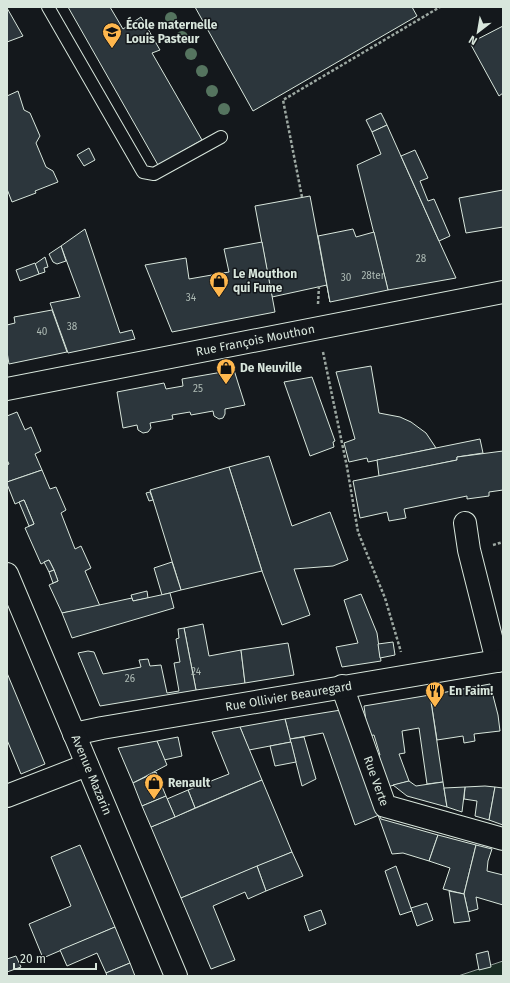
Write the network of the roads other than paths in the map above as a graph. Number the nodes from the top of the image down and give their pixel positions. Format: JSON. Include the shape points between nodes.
{"nodes":[{"id":1,"x":48,"y":7,"type":"edge"},
{"id":2,"x":221,"y":137,"type":"dead end"},
{"id":3,"x":503,"y":292,"type":"edge"},
{"id":4,"x":7,"y":389,"type":"edge"},
{"id":5,"x":465,"y":523,"type":"dead end"},
{"id":6,"x":7,"y":574,"type":"edge"},
{"id":7,"x":500,"y":661,"type":"edge"},
{"id":8,"x":342,"y":686,"type":"junction"},
{"id":9,"x":74,"y":734,"type":"junction"},
{"id":10,"x":87,"y":765,"type":"junction"},
{"id":11,"x":7,"y":796,"type":"edge"},
{"id":12,"x":503,"y":839,"type":"edge"},
{"id":13,"x":176,"y":976,"type":"edge"}],
"edges":[{"from":1,"to":2,"type":"lane","via":[[143,172],[154,174]]},
{"from":3,"to":4,"type":"street","name":"Rue François Mouthon"},
{"from":5,"to":7,"type":"street"},
{"from":6,"to":9,"type":"street","name":"Avenue Mazarin"},
{"from":7,"to":8,"type":"street","name":"Rue Ollivier Beauregard"},
{"from":8,"to":9,"type":"street","name":"Rue Ollivier Beauregard"},
{"from":8,"to":12,"type":"street","name":"Rue Verte","via":[[385,806]]},
{"from":9,"to":10,"type":"street","name":"Avenue Mazarin"},
{"from":10,"to":11,"type":"street"},
{"from":10,"to":13,"type":"street","name":"Avenue Mazarin"}]}
